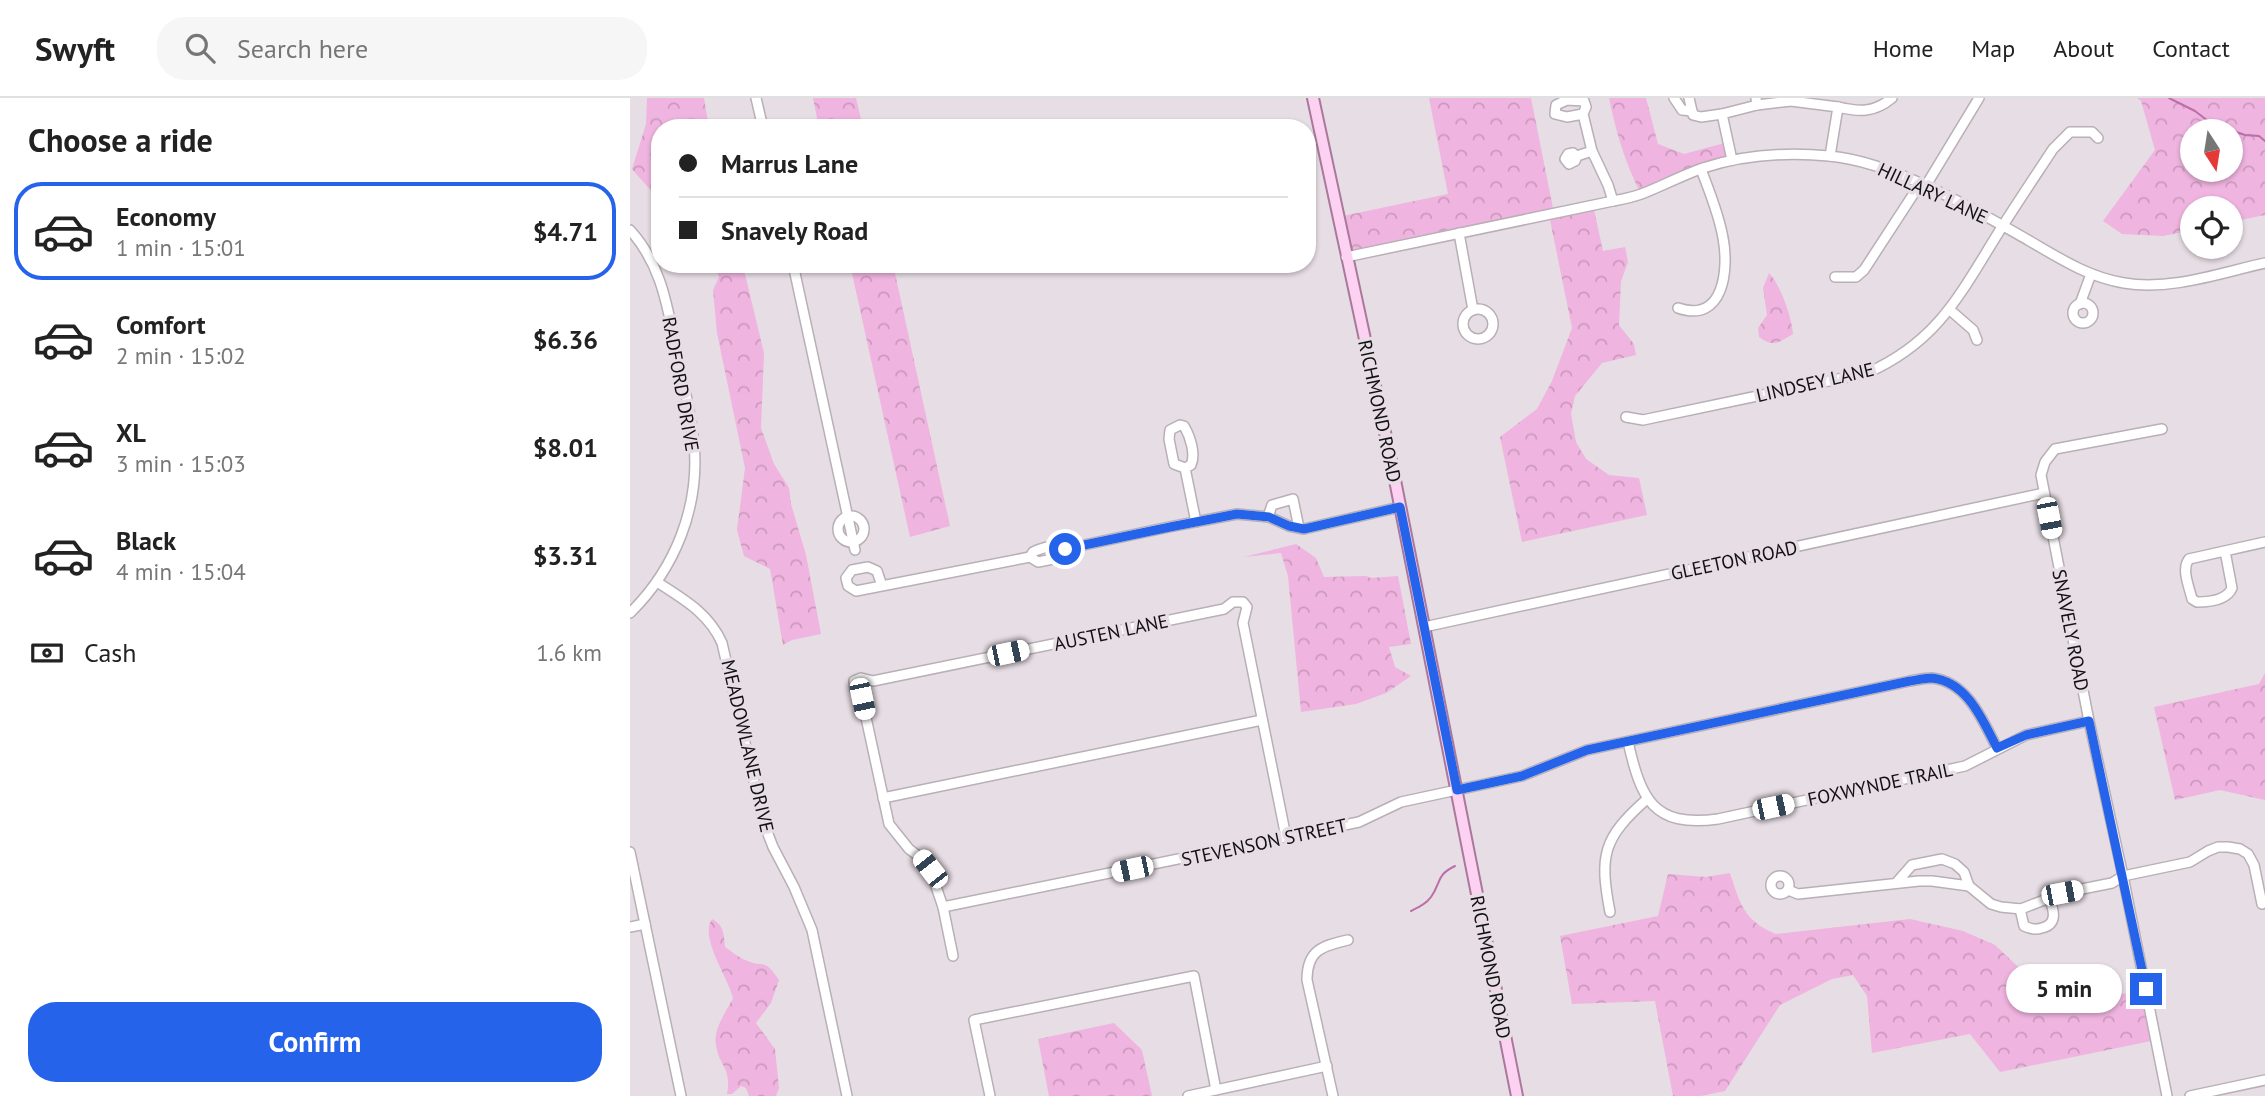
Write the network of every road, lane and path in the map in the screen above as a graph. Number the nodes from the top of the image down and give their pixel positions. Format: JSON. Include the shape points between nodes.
{"nodes":[{"id":1,"x":756,"y":98,"type":"edge"},
{"id":2,"x":1312,"y":98,"type":"edge"},
{"id":3,"x":1674,"y":98,"type":"edge"},
{"id":4,"x":1689,"y":98,"type":"edge"},
{"id":5,"x":1892,"y":98,"type":"edge"},
{"id":6,"x":1979,"y":98,"type":"edge"},
{"id":7,"x":1816,"y":100,"type":"edge"},
{"id":8,"x":1757,"y":102,"type":"edge"},
{"id":9,"x":1838,"y":107,"type":"junction"},
{"id":10,"x":1692,"y":111,"type":"junction"},
{"id":11,"x":1583,"y":114,"type":"dead end"},
{"id":12,"x":1721,"y":114,"type":"junction"},
{"id":13,"x":761,"y":119,"type":"edge"},
{"id":14,"x":2098,"y":138,"type":"dead end"},
{"id":15,"x":1592,"y":151,"type":"junction"},
{"id":16,"x":1577,"y":156,"type":"dead end"},
{"id":17,"x":1830,"y":156,"type":"junction"},
{"id":18,"x":1732,"y":160,"type":"junction"},
{"id":19,"x":1701,"y":169,"type":"junction"},
{"id":20,"x":1922,"y":186,"type":"junction"},
{"id":21,"x":1614,"y":201,"type":"junction"},
{"id":22,"x":2002,"y":226,"type":"junction"},
{"id":23,"x":630,"y":230,"type":"edge"},
{"id":24,"x":1459,"y":233,"type":"junction"},
{"id":25,"x":1346,"y":257,"type":"junction"},
{"id":26,"x":651,"y":260,"type":"edge"},
{"id":27,"x":2265,"y":263,"type":"edge"},
{"id":28,"x":657,"y":273,"type":"edge"},
{"id":29,"x":795,"y":273,"type":"edge"},
{"id":30,"x":2091,"y":274,"type":"junction"},
{"id":31,"x":1835,"y":277,"type":"dead end"},
{"id":32,"x":2080,"y":304,"type":"dead end"},
{"id":33,"x":1678,"y":308,"type":"dead end"},
{"id":34,"x":1473,"y":310,"type":"dead end"},
{"id":35,"x":1950,"y":310,"type":"junction"},
{"id":36,"x":1978,"y":340,"type":"dead end"},
{"id":37,"x":1626,"y":417,"type":"dead end"},
{"id":38,"x":2162,"y":429,"type":"dead end"},
{"id":39,"x":1185,"y":468,"type":"junction"},
{"id":40,"x":2044,"y":493,"type":"junction"},
{"id":41,"x":1400,"y":507,"type":"junction"},
{"id":42,"x":1268,"y":517,"type":"junction"},
{"id":43,"x":1196,"y":522,"type":"junction"},
{"id":44,"x":1299,"y":528,"type":"junction"},
{"id":45,"x":2265,"y":542,"type":"edge"},
{"id":46,"x":855,"y":546,"type":"dead end"},
{"id":47,"x":2225,"y":551,"type":"junction"},
{"id":48,"x":657,"y":582,"type":"junction"},
{"id":49,"x":882,"y":586,"type":"dead end"},
{"id":50,"x":630,"y":613,"type":"edge"},
{"id":51,"x":1424,"y":627,"type":"junction"},
{"id":52,"x":1262,"y":720,"type":"junction"},
{"id":53,"x":2089,"y":721,"type":"junction"},
{"id":54,"x":1628,"y":742,"type":"junction"},
{"id":55,"x":1997,"y":748,"type":"junction"},
{"id":56,"x":1457,"y":790,"type":"junction"},
{"id":57,"x":883,"y":798,"type":"junction"},
{"id":58,"x":1647,"y":799,"type":"junction"},
{"id":59,"x":1286,"y":837,"type":"junction"},
{"id":60,"x":630,"y":852,"type":"edge"},
{"id":61,"x":2123,"y":876,"type":"junction"},
{"id":62,"x":1897,"y":882,"type":"junction"},
{"id":63,"x":1969,"y":886,"type":"junction"},
{"id":64,"x":1788,"y":890,"type":"dead end"},
{"id":65,"x":2049,"y":898,"type":"junction"},
{"id":66,"x":2262,"y":904,"type":"dead end"},
{"id":67,"x":943,"y":907,"type":"junction"},
{"id":68,"x":2020,"y":909,"type":"junction"},
{"id":69,"x":1610,"y":912,"type":"dead end"},
{"id":70,"x":645,"y":924,"type":"junction"},
{"id":71,"x":630,"y":927,"type":"edge"},
{"id":72,"x":1348,"y":940,"type":"dead end"},
{"id":73,"x":953,"y":956,"type":"dead end"},
{"id":74,"x":1327,"y":1066,"type":"junction"},
{"id":75,"x":2265,"y":1080,"type":"edge"},
{"id":76,"x":1216,"y":1090,"type":"junction"},
{"id":77,"x":681,"y":1096,"type":"edge"},
{"id":78,"x":847,"y":1096,"type":"edge"},
{"id":79,"x":990,"y":1096,"type":"edge"},
{"id":80,"x":1188,"y":1096,"type":"edge"},
{"id":81,"x":1333,"y":1096,"type":"edge"},
{"id":82,"x":1517,"y":1096,"type":"edge"},
{"id":83,"x":2167,"y":1096,"type":"edge"},
{"id":84,"x":2190,"y":1096,"type":"edge"}],
"edges":[{"from":1,"to":13,"type":"street"},
{"from":2,"to":25,"type":"main road","name":"RICHMOND ROAD"},
{"from":3,"to":10,"type":"street","via":[[1682,110]]},
{"from":4,"to":10,"type":"street"},
{"from":5,"to":9,"type":"street","via":[[1870,111]]},
{"from":6,"to":20,"type":"street"},
{"from":7,"to":8,"type":"street"},
{"from":7,"to":9,"type":"street"},
{"from":8,"to":12,"type":"street"},
{"from":9,"to":17,"type":"street"},
{"from":10,"to":12,"type":"street","via":[[1701,117]]},
{"from":11,"to":15,"type":"street"},
{"from":12,"to":18,"type":"street"},
{"from":14,"to":22,"type":"street","name":"LINDSEY LANE","via":[[2092,132],[2070,132],[2053,149]]},
{"from":15,"to":16,"type":"street"},
{"from":15,"to":21,"type":"street"},
{"from":17,"to":18,"type":"street","name":"HILLARY LANE"},
{"from":17,"to":20,"type":"street","name":"HILLARY LANE","via":[[1872,164]]},
{"from":18,"to":19,"type":"street","name":"HILLARY LANE"},
{"from":19,"to":21,"type":"street","name":"HILLARY LANE"},
{"from":19,"to":33,"type":"street","via":[[1724,242],[1722,289],[1705,308]]},
{"from":20,"to":22,"type":"street","name":"HILLARY LANE"},
{"from":20,"to":31,"type":"street","via":[[1864,270],[1856,277]]},
{"from":21,"to":24,"type":"street","name":"HILLARY LANE"},
{"from":22,"to":30,"type":"street","name":"HILLARY LANE"},
{"from":22,"to":35,"type":"street","name":"LINDSEY LANE"},
{"from":23,"to":26,"type":"street","name":"RADFORD DRIVE"},
{"from":24,"to":25,"type":"street","name":"HILLARY LANE"},
{"from":24,"to":34,"type":"street"},
{"from":25,"to":41,"type":"main road","name":"RICHMOND ROAD"},
{"from":27,"to":30,"type":"street","name":"HILLARY LANE","via":[[2162,285],[2124,283]]},
{"from":28,"to":48,"type":"street","name":"RADFORD DRIVE","via":[[695,444],[695,472],[676,550]]},
{"from":29,"to":46,"type":"street"},
{"from":30,"to":32,"type":"street"},
{"from":35,"to":36,"type":"street"},
{"from":35,"to":37,"type":"street","name":"LINDSEY LANE","via":[[1920,341],[1892,362],[1867,373],[1643,420]]},
{"from":38,"to":40,"type":"street","name":"SNAVELY ROAD","via":[[2055,450],[2041,475]]},
{"from":39,"to":39,"type":"street","via":[[1194,458],[1188,432],[1180,425],[1172,428],[1169,439],[1174,464]]},
{"from":39,"to":43,"type":"street"},
{"from":40,"to":51,"type":"street","name":"GLEETON ROAD"},
{"from":40,"to":53,"type":"street","name":"SNAVELY ROAD"},
{"from":41,"to":44,"type":"street"},
{"from":41,"to":51,"type":"main road","name":"RICHMOND ROAD"},
{"from":42,"to":43,"type":"street","via":[[1247,514]]},
{"from":42,"to":44,"type":"street"},
{"from":42,"to":44,"type":"street","via":[[1272,505],[1293,499]]},
{"from":43,"to":49,"type":"street","via":[[1065,549],[1050,547],[1030,556]]},
{"from":45,"to":47,"type":"street"},
{"from":47,"to":47,"type":"street","via":[[2185,563],[2192,599],[2197,602],[2230,593]]},
{"from":48,"to":50,"type":"street","name":"RADFORD DRIVE"},
{"from":48,"to":78,"type":"street","name":"MEADOWLANE DRIVE","via":[[704,615],[724,648],[763,821],[812,930]]},
{"from":51,"to":56,"type":"main road","name":"RICHMOND ROAD"},
{"from":52,"to":57,"type":"street"},
{"from":52,"to":57,"type":"street","name":"AUSTEN LANE","via":[[1243,602],[873,681],[861,678],[854,681]]},
{"from":52,"to":59,"type":"street"},
{"from":53,"to":55,"type":"street","name":"FOXWYNDE TRAIL","via":[[2026,735]]},
{"from":53,"to":61,"type":"street","name":"SNAVELY ROAD"},
{"from":54,"to":55,"type":"street","name":"STEVENSON STREET","via":[[1931,678],[1947,682],[1973,703]]},
{"from":54,"to":56,"type":"street","name":"STEVENSON STREET","via":[[1587,750],[1522,776]]},
{"from":54,"to":58,"type":"street","via":[[1636,778]]},
{"from":55,"to":58,"type":"street","name":"FOXWYNDE TRAIL","via":[[1965,766],[1708,820],[1671,816]]},
{"from":56,"to":59,"type":"street","name":"STEVENSON STREET","via":[[1401,802],[1359,822]]},
{"from":56,"to":82,"type":"main road","name":"RICHMOND ROAD"},
{"from":57,"to":67,"type":"street","via":[[889,824],[930,869]]},
{"from":58,"to":69,"type":"street","via":[[1622,822],[1608,848],[1604,875]]},
{"from":59,"to":67,"type":"street","name":"STEVENSON STREET"},
{"from":60,"to":70,"type":"street"},
{"from":61,"to":65,"type":"street","via":[[2112,883]]},
{"from":61,"to":66,"type":"street","via":[[2190,862],[2218,847],[2240,849],[2254,865]]},
{"from":61,"to":83,"type":"street","name":"SNAVELY ROAD"},
{"from":62,"to":63,"type":"street"},
{"from":62,"to":63,"type":"street","via":[[1912,865],[1942,859],[1964,872]]},
{"from":62,"to":64,"type":"street","via":[[1798,894]]},
{"from":63,"to":68,"type":"street","via":[[1991,904]]},
{"from":65,"to":68,"type":"street"},
{"from":65,"to":68,"type":"street","via":[[2054,917],[2046,927],[2028,928]]},
{"from":67,"to":73,"type":"street"},
{"from":70,"to":71,"type":"street"},
{"from":70,"to":77,"type":"street"},
{"from":72,"to":74,"type":"street","via":[[1319,950],[1307,969]]},
{"from":74,"to":76,"type":"street"},
{"from":74,"to":81,"type":"street"},
{"from":75,"to":84,"type":"street"},
{"from":76,"to":79,"type":"street","via":[[1194,976],[974,1020]]},
{"from":76,"to":80,"type":"street"}]}
